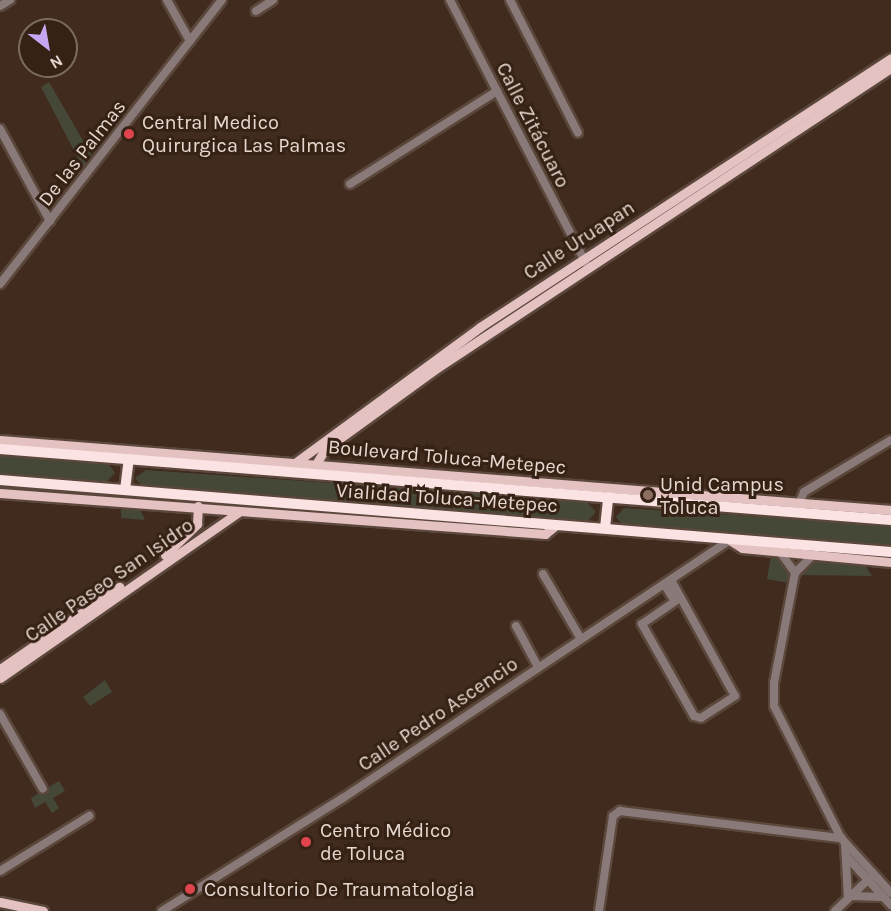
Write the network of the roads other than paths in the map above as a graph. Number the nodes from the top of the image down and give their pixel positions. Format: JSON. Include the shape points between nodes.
{"nodes":[{"id":1,"x":10,"y":0,"type":"edge"},
{"id":2,"x":167,"y":0,"type":"edge"},
{"id":3,"x":222,"y":0,"type":"edge"},
{"id":4,"x":273,"y":0,"type":"edge"},
{"id":5,"x":451,"y":0,"type":"edge"},
{"id":6,"x":510,"y":0,"type":"edge"},
{"id":7,"x":0,"y":6,"type":"edge"},
{"id":8,"x":256,"y":10,"type":"dead end"},
{"id":9,"x":190,"y":41,"type":"junction"},
{"id":10,"x":891,"y":58,"type":"edge"},
{"id":11,"x":891,"y":68,"type":"edge"},
{"id":12,"x":497,"y":91,"type":"junction"},
{"id":13,"x":0,"y":129,"type":"edge"},
{"id":14,"x":579,"y":133,"type":"dead end"},
{"id":15,"x":737,"y":164,"type":"junction"},
{"id":16,"x":350,"y":184,"type":"dead end"},
{"id":17,"x":51,"y":221,"type":"junction"},
{"id":18,"x":585,"y":262,"type":"junction"},
{"id":19,"x":0,"y":284,"type":"edge"},
{"id":20,"x":0,"y":440,"type":"edge"},
{"id":21,"x":891,"y":440,"type":"edge"},
{"id":22,"x":0,"y":448,"type":"edge"},
{"id":23,"x":114,"y":453,"type":"junction"},
{"id":24,"x":129,"y":459,"type":"junction"},
{"id":25,"x":295,"y":463,"type":"junction"},
{"id":26,"x":316,"y":464,"type":"junction"},
{"id":27,"x":348,"y":472,"type":"junction"},
{"id":28,"x":0,"y":480,"type":"edge"},
{"id":29,"x":125,"y":490,"type":"junction"},
{"id":30,"x":0,"y":493,"type":"edge"},
{"id":31,"x":186,"y":495,"type":"junction"},
{"id":32,"x":608,"y":497,"type":"junction"},
{"id":33,"x":217,"y":498,"type":"junction"},
{"id":34,"x":703,"y":500,"type":"junction"},
{"id":35,"x":265,"y":502,"type":"junction"},
{"id":36,"x":201,"y":506,"type":"junction"},
{"id":37,"x":797,"y":507,"type":"junction"},
{"id":38,"x":254,"y":509,"type":"junction"},
{"id":39,"x":891,"y":510,"type":"edge"},
{"id":40,"x":239,"y":512,"type":"junction"},
{"id":41,"x":891,"y":520,"type":"edge"},
{"id":42,"x":556,"y":525,"type":"junction"},
{"id":43,"x":605,"y":528,"type":"junction"},
{"id":44,"x":730,"y":541,"type":"junction"},
{"id":45,"x":780,"y":552,"type":"junction"},
{"id":46,"x":891,"y":552,"type":"edge"},
{"id":47,"x":813,"y":555,"type":"junction"},
{"id":48,"x":891,"y":562,"type":"edge"},
{"id":49,"x":795,"y":573,"type":"junction"},
{"id":50,"x":543,"y":574,"type":"dead end"},
{"id":51,"x":667,"y":582,"type":"junction"},
{"id":52,"x":677,"y":599,"type":"junction"},
{"id":53,"x":516,"y":626,"type":"dead end"},
{"id":54,"x":581,"y":639,"type":"junction"},
{"id":55,"x":538,"y":667,"type":"junction"},
{"id":56,"x":0,"y":669,"type":"edge"},
{"id":57,"x":0,"y":678,"type":"edge"},
{"id":58,"x":0,"y":714,"type":"edge"},
{"id":59,"x":43,"y":789,"type":"dead end"},
{"id":60,"x":89,"y":816,"type":"dead end"},
{"id":61,"x":843,"y":840,"type":"junction"},
{"id":62,"x":847,"y":857,"type":"junction"},
{"id":63,"x":0,"y":871,"type":"edge"},
{"id":64,"x":871,"y":877,"type":"junction"},
{"id":65,"x":887,"y":895,"type":"edge"},
{"id":66,"x":849,"y":897,"type":"junction"},
{"id":67,"x":0,"y":902,"type":"edge"},
{"id":68,"x":891,"y":905,"type":"edge"},
{"id":69,"x":43,"y":911,"type":"edge"},
{"id":70,"x":162,"y":911,"type":"edge"},
{"id":71,"x":599,"y":911,"type":"edge"},
{"id":72,"x":835,"y":911,"type":"edge"}],
"edges":[{"from":1,"to":7,"type":"street"},
{"from":2,"to":9,"type":"street"},
{"from":3,"to":9,"type":"street","name":"De las Palmas"},
{"from":4,"to":8,"type":"street"},
{"from":5,"to":12,"type":"street","name":"Calle Zitácuaro"},
{"from":6,"to":14,"type":"street"},
{"from":9,"to":17,"type":"street","name":"De las Palmas"},
{"from":10,"to":15,"type":"main road","name":"Calle Uruapan"},
{"from":11,"to":15,"type":"main road","name":"Calle Uruapan"},
{"from":12,"to":16,"type":"street"},
{"from":12,"to":18,"type":"street","name":"Calle Zitácuaro"},
{"from":13,"to":17,"type":"street"},
{"from":15,"to":18,"type":"main road","name":"Calle Uruapan"},
{"from":17,"to":19,"type":"street","name":"De las Palmas"},
{"from":18,"to":25,"type":"main road","name":"Calle Uruapan"},
{"from":18,"to":26,"type":"main road","name":"Calle Uruapan","via":[[325,449]]},
{"from":20,"to":23,"type":"main road","name":"Boulevard Toluca-Metepec"},
{"from":21,"to":37,"type":"street","via":[[804,492]]},
{"from":22,"to":23,"type":"highway","name":"Vialidad Toluca-Metepec"},
{"from":23,"to":24,"type":"highway","name":"Vialidad Toluca-Metepec"},
{"from":23,"to":25,"type":"main road","name":"Boulevard Toluca-Metepec"},
{"from":24,"to":27,"type":"highway","name":"Vialidad Toluca-Metepec"},
{"from":24,"to":29,"type":"highway"},
{"from":25,"to":26,"type":"main road","name":"Boulevard Toluca-Metepec"},
{"from":26,"to":27,"type":"main road","name":"Boulevard Toluca-Metepec"},
{"from":27,"to":32,"type":"highway","name":"Vialidad Toluca-Metepec"},
{"from":27,"to":34,"type":"main road","name":"Boulevard Toluca-Metepec"},
{"from":28,"to":29,"type":"highway","name":"Vialidad Toluca-Metepec"},
{"from":29,"to":31,"type":"highway","name":"Vialidad Toluca-Metepec"},
{"from":30,"to":36,"type":"main road"},
{"from":31,"to":33,"type":"highway","name":"Vialidad Toluca-Metepec"},
{"from":31,"to":36,"type":"highway"},
{"from":32,"to":34,"type":"highway","name":"Vialidad Toluca-Metepec"},
{"from":32,"to":43,"type":"highway"},
{"from":33,"to":35,"type":"highway","name":"Vialidad Toluca-Metepec"},
{"from":33,"to":36,"type":"highway"},
{"from":34,"to":37,"type":"highway","name":"Vialidad Toluca-Metepec"},
{"from":35,"to":38,"type":"highway"},
{"from":35,"to":42,"type":"highway","name":"Vialidad Toluca-Metepec"},
{"from":36,"to":40,"type":"main road"},
{"from":36,"to":56,"type":"main road","name":"Calle Paseo San Isidro","via":[[197,524],[176,547]]},
{"from":37,"to":39,"type":"main road"},
{"from":37,"to":41,"type":"highway","name":"Vialidad Toluca-Metepec"},
{"from":38,"to":40,"type":"main road"},
{"from":38,"to":42,"type":"main road","via":[[544,534]]},
{"from":40,"to":57,"type":"main road","name":"Calle Paseo San Isidro"},
{"from":42,"to":43,"type":"highway","name":"Vialidad Toluca-Metepec"},
{"from":43,"to":44,"type":"highway","name":"Vialidad Toluca-Metepec"},
{"from":44,"to":45,"type":"main road","via":[[742,548]]},
{"from":44,"to":46,"type":"highway","name":"Vialidad Toluca-Metepec"},
{"from":44,"to":51,"type":"street","name":"Calle Pedro Ascencio"},
{"from":45,"to":47,"type":"main road"},
{"from":45,"to":49,"type":"street"},
{"from":47,"to":48,"type":"main road"},
{"from":47,"to":49,"type":"street"},
{"from":49,"to":61,"type":"street","via":[[772,697]]},
{"from":50,"to":54,"type":"street"},
{"from":51,"to":52,"type":"street"},
{"from":51,"to":54,"type":"street","name":"Calle Pedro Ascencio"},
{"from":52,"to":52,"type":"street","via":[[735,696],[701,718],[694,716],[642,624]]},
{"from":53,"to":55,"type":"street"},
{"from":54,"to":55,"type":"street","name":"Calle Pedro Ascencio"},
{"from":55,"to":70,"type":"street","name":"Calle Pedro Ascencio"},
{"from":58,"to":59,"type":"street"},
{"from":60,"to":63,"type":"street"},
{"from":61,"to":62,"type":"street"},
{"from":61,"to":64,"type":"street"},
{"from":61,"to":71,"type":"street","via":[[620,811],[613,816]]},
{"from":62,"to":64,"type":"street"},
{"from":62,"to":66,"type":"street"},
{"from":64,"to":65,"type":"street"},
{"from":64,"to":66,"type":"street"},
{"from":65,"to":66,"type":"street"},
{"from":65,"to":68,"type":"street"},
{"from":66,"to":72,"type":"street"},
{"from":67,"to":69,"type":"main road"}]}
